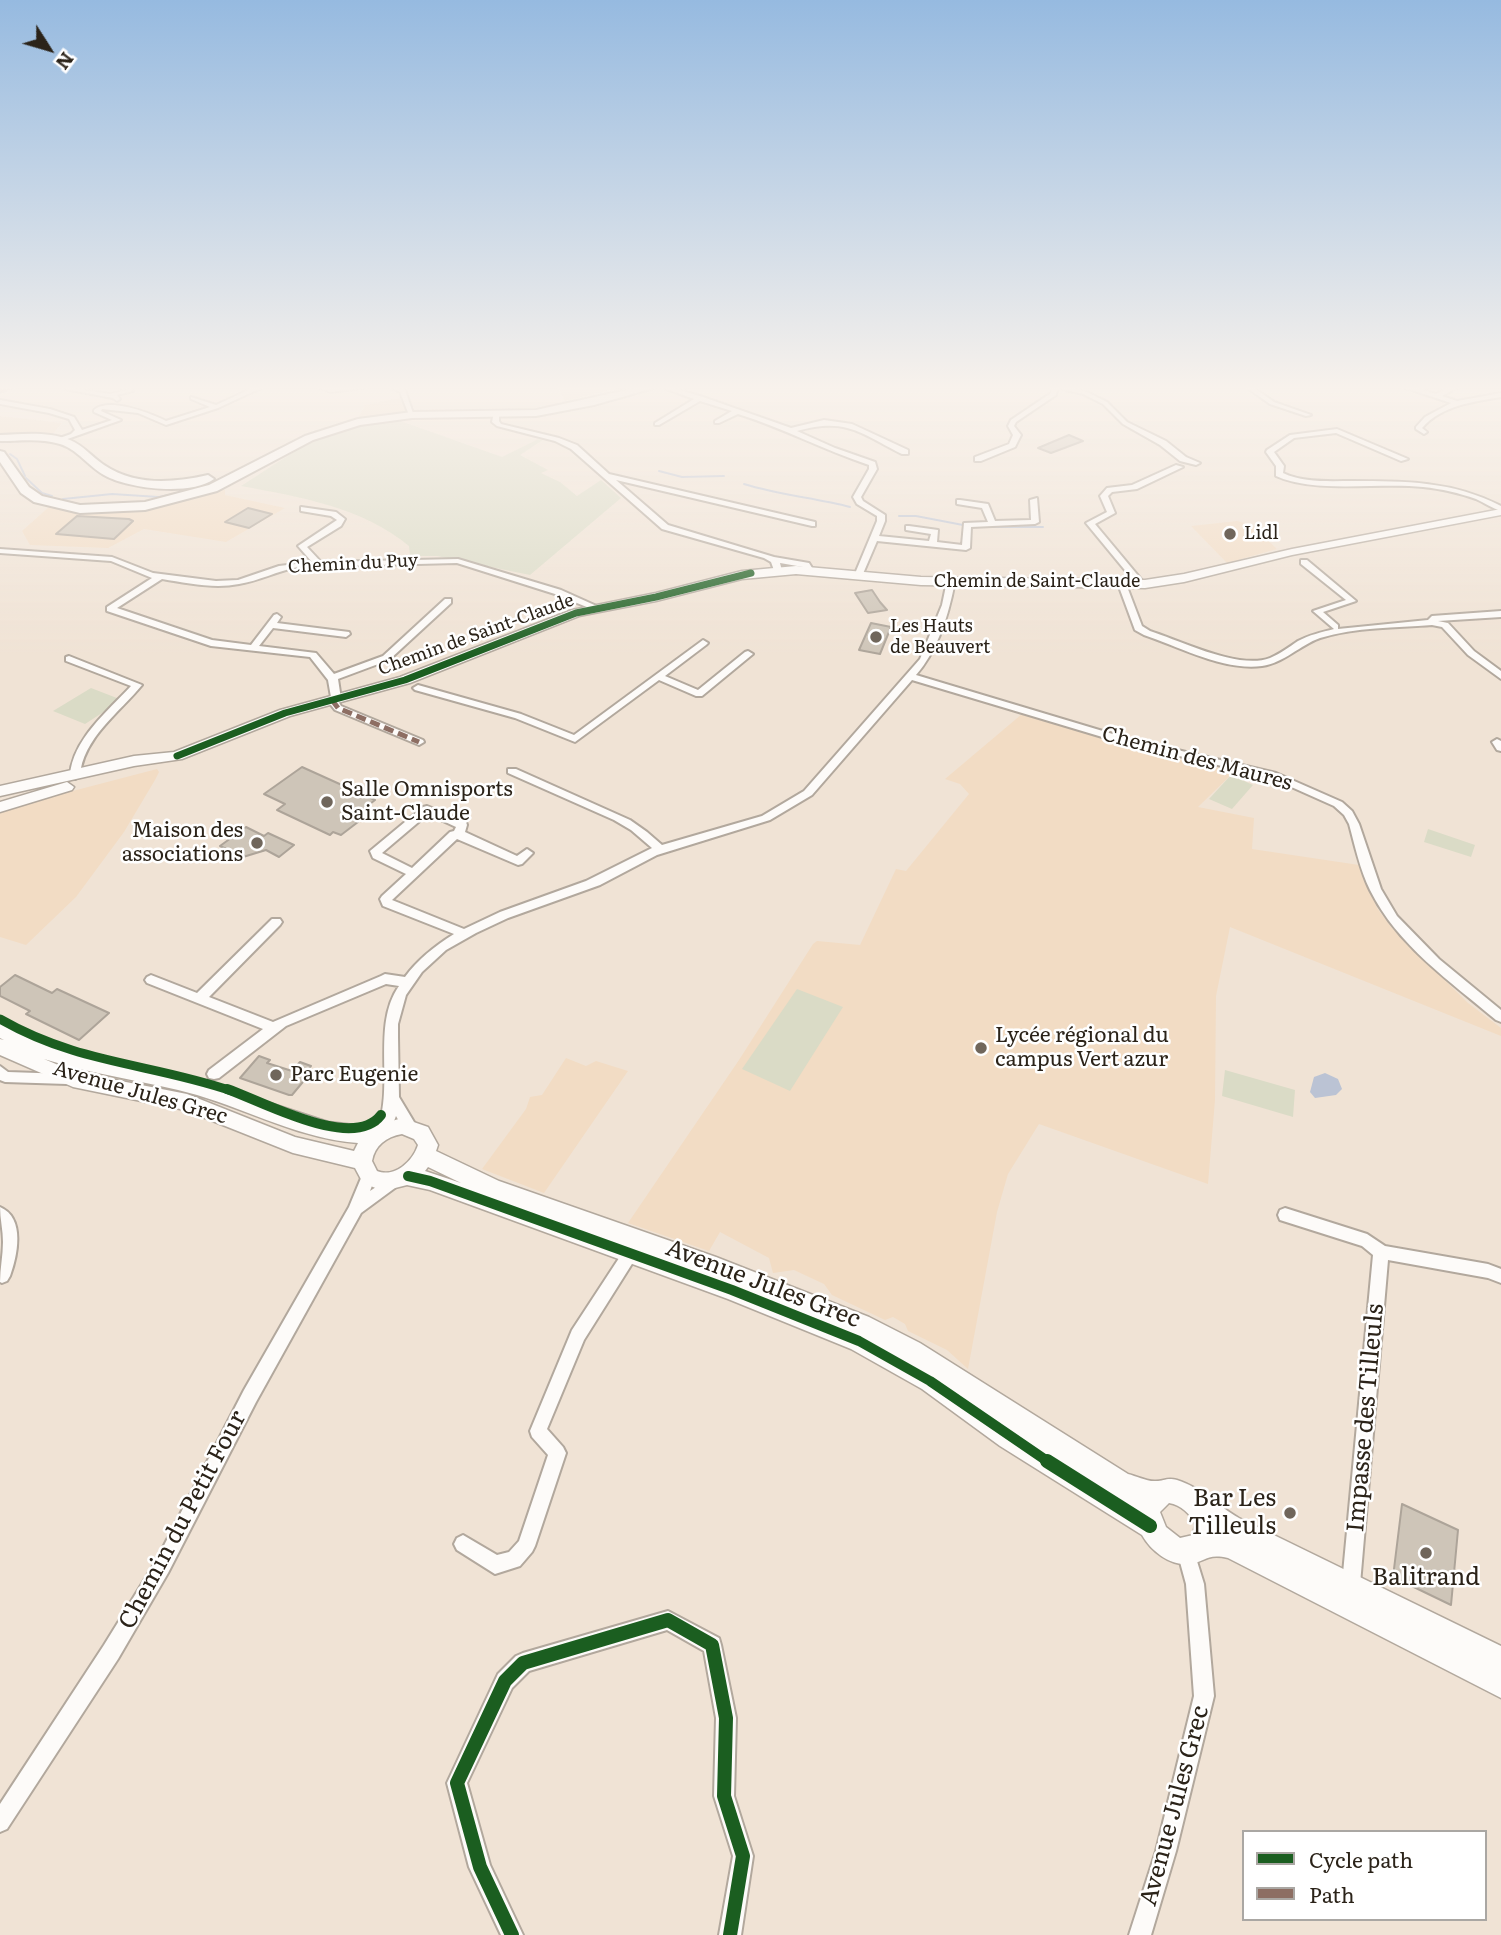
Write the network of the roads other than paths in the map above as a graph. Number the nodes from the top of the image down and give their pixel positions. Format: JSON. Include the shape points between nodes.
{"nodes":[{"id":1,"x":17,"y":477,"type":"edge"},
{"id":2,"x":116,"y":477,"type":"edge"},
{"id":3,"x":215,"y":477,"type":"edge"},
{"id":4,"x":234,"y":477,"type":"edge"},
{"id":5,"x":609,"y":477,"type":"edge"},
{"id":6,"x":616,"y":477,"type":"edge"},
{"id":7,"x":868,"y":477,"type":"edge"},
{"id":8,"x":1156,"y":477,"type":"edge"},
{"id":9,"x":1286,"y":477,"type":"edge"},
{"id":10,"x":1034,"y":500,"type":"dead end"},
{"id":11,"x":960,"y":502,"type":"dead end"},
{"id":12,"x":304,"y":509,"type":"dead end"},
{"id":13,"x":1501,"y":510,"type":"edge"},
{"id":14,"x":812,"y":524,"type":"dead end"},
{"id":15,"x":993,"y":525,"type":"junction"},
{"id":16,"x":909,"y":528,"type":"dead end"},
{"id":17,"x":873,"y":538,"type":"junction"},
{"id":18,"x":932,"y":544,"type":"junction"},
{"id":19,"x":966,"y":548,"type":"junction"},
{"id":20,"x":0,"y":551,"type":"edge"},
{"id":21,"x":966,"y":559,"type":"dead end"},
{"id":22,"x":1304,"y":562,"type":"dead end"},
{"id":23,"x":318,"y":565,"type":"junction"},
{"id":24,"x":776,"y":565,"type":"junction"},
{"id":25,"x":858,"y":576,"type":"junction"},
{"id":26,"x":159,"y":577,"type":"junction"},
{"id":27,"x":951,"y":581,"type":"junction"},
{"id":28,"x":1122,"y":584,"type":"junction"},
{"id":29,"x":1140,"y":584,"type":"junction"},
{"id":30,"x":448,"y":601,"type":"dead end"},
{"id":31,"x":588,"y":606,"type":"junction"},
{"id":32,"x":1501,"y":614,"type":"edge"},
{"id":33,"x":1444,"y":622,"type":"junction"},
{"id":34,"x":1335,"y":627,"type":"dead end"},
{"id":35,"x":346,"y":634,"type":"dead end"},
{"id":36,"x":703,"y":643,"type":"dead end"},
{"id":37,"x":253,"y":648,"type":"junction"},
{"id":38,"x":748,"y":654,"type":"dead end"},
{"id":39,"x":69,"y":659,"type":"dead end"},
{"id":40,"x":1501,"y":676,"type":"edge"},
{"id":41,"x":659,"y":677,"type":"junction"},
{"id":42,"x":911,"y":677,"type":"junction"},
{"id":43,"x":332,"y":678,"type":"junction"},
{"id":44,"x":418,"y":688,"type":"dead end"},
{"id":45,"x":352,"y":695,"type":"junction"},
{"id":46,"x":334,"y":699,"type":"junction"},
{"id":47,"x":419,"y":742,"type":"dead end"},
{"id":48,"x":166,"y":760,"type":"junction"},
{"id":49,"x":512,"y":771,"type":"dead end"},
{"id":50,"x":75,"y":776,"type":"junction"},
{"id":51,"x":0,"y":791,"type":"edge"},
{"id":52,"x":0,"y":807,"type":"edge"},
{"id":53,"x":458,"y":835,"type":"junction"},
{"id":54,"x":699,"y":841,"type":"junction"},
{"id":55,"x":660,"y":850,"type":"junction"},
{"id":56,"x":527,"y":853,"type":"dead end"},
{"id":57,"x":414,"y":873,"type":"junction"},
{"id":58,"x":590,"y":884,"type":"junction"},
{"id":59,"x":275,"y":922,"type":"dead end"},
{"id":60,"x":465,"y":934,"type":"junction"},
{"id":61,"x":151,"y":980,"type":"dead end"},
{"id":62,"x":406,"y":982,"type":"junction"},
{"id":63,"x":200,"y":998,"type":"junction"},
{"id":64,"x":1501,"y":1017,"type":"edge"},
{"id":65,"x":273,"y":1027,"type":"junction"},
{"id":66,"x":0,"y":1029,"type":"edge"},
{"id":67,"x":0,"y":1046,"type":"edge"},
{"id":68,"x":214,"y":1074,"type":"dead end"},
{"id":69,"x":2,"y":1077,"type":"edge"},
{"id":70,"x":73,"y":1079,"type":"junction"},
{"id":71,"x":393,"y":1099,"type":"junction"},
{"id":72,"x":411,"y":1128,"type":"junction"},
{"id":73,"x":379,"y":1133,"type":"junction"},
{"id":74,"x":426,"y":1155,"type":"junction"},
{"id":75,"x":365,"y":1168,"type":"junction"},
{"id":76,"x":401,"y":1178,"type":"junction"},
{"id":77,"x":355,"y":1210,"type":"junction"},
{"id":78,"x":0,"y":1214,"type":"edge"},
{"id":79,"x":1285,"y":1215,"type":"dead end"},
{"id":80,"x":1381,"y":1252,"type":"junction"},
{"id":81,"x":624,"y":1262,"type":"junction"},
{"id":82,"x":2,"y":1276,"type":"dead end"},
{"id":83,"x":1501,"y":1276,"type":"edge"},
{"id":84,"x":1156,"y":1494,"type":"junction"},
{"id":85,"x":1203,"y":1511,"type":"junction"},
{"id":86,"x":1150,"y":1526,"type":"junction"},
{"id":87,"x":463,"y":1544,"type":"dead end"},
{"id":88,"x":1194,"y":1547,"type":"junction"},
{"id":89,"x":1351,"y":1584,"type":"junction"},
{"id":90,"x":1501,"y":1660,"type":"edge"},
{"id":91,"x":1501,"y":1684,"type":"edge"},
{"id":92,"x":0,"y":1822,"type":"edge"},
{"id":93,"x":512,"y":1935,"type":"edge"},
{"id":94,"x":730,"y":1935,"type":"edge"},
{"id":95,"x":1140,"y":1935,"type":"edge"}],
"edges":[{"from":1,"to":4,"type":"main road","via":[[38,499],[80,509],[162,503]]},
{"from":2,"to":3,"type":"main road","via":[[180,484]]},
{"from":5,"to":24,"type":"street","via":[[665,527]]},
{"from":6,"to":14,"type":"street"},
{"from":7,"to":17,"type":"street","via":[[857,496],[881,515]]},
{"from":8,"to":29,"type":"street","via":[[1134,487],[1110,490],[1104,496],[1111,513],[1090,523]]},
{"from":9,"to":13,"type":"street","via":[[1454,488],[1482,497]]},
{"from":10,"to":15,"type":"street","via":[[1035,522]]},
{"from":11,"to":15,"type":"street","via":[[981,504]]},
{"from":12,"to":23,"type":"street","via":[[341,519],[302,545]]},
{"from":13,"to":29,"type":"street","name":"Chemin de Saint-Claude"},
{"from":15,"to":19,"type":"street","via":[[967,525]]},
{"from":16,"to":18,"type":"street","via":[[935,532]]},
{"from":17,"to":18,"type":"street"},
{"from":17,"to":25,"type":"street"},
{"from":18,"to":19,"type":"street"},
{"from":19,"to":21,"type":"street"},
{"from":20,"to":26,"type":"street","name":"Chemin du Puy","via":[[112,559]]},
{"from":22,"to":34,"type":"street","via":[[1352,601],[1317,611]]},
{"from":23,"to":26,"type":"street","name":"Chemin du Puy","via":[[279,568],[224,584]]},
{"from":23,"to":31,"type":"street","name":"Chemin du Puy","via":[[458,561]]},
{"from":24,"to":25,"type":"street","name":"Chemin de Saint-Claude"},
{"from":24,"to":31,"type":"street","name":"Chemin de Saint-Claude","via":[[656,597]]},
{"from":25,"to":27,"type":"street","name":"Chemin de Saint-Claude"},
{"from":26,"to":37,"type":"street","via":[[110,609],[211,643]]},
{"from":27,"to":28,"type":"street","name":"Chemin de Saint-Claude"},
{"from":27,"to":42,"type":"street","via":[[924,660]]},
{"from":28,"to":29,"type":"street","name":"Chemin de Saint-Claude"},
{"from":28,"to":33,"type":"street","via":[[1138,628],[1247,663],[1274,659],[1306,641],[1339,631],[1433,622],[1434,618]]},
{"from":30,"to":43,"type":"street","via":[[386,659]]},
{"from":31,"to":45,"type":"street","name":"Chemin de Saint-Claude","via":[[405,680]]},
{"from":32,"to":33,"type":"street"},
{"from":33,"to":40,"type":"street","via":[[1471,653]]},
{"from":35,"to":37,"type":"street","via":[[275,621]]},
{"from":36,"to":41,"type":"street"},
{"from":37,"to":43,"type":"street","via":[[313,655]]},
{"from":38,"to":41,"type":"street","via":[[699,694]]},
{"from":39,"to":50,"type":"street","via":[[137,685],[81,751],[73,768]]},
{"from":41,"to":44,"type":"street","via":[[575,739],[518,716]]},
{"from":42,"to":54,"type":"street","via":[[808,793],[766,818]]},
{"from":42,"to":64,"type":"street","name":"Chemin des Maures","via":[[1123,740],[1272,775],[1338,804],[1354,824],[1375,889],[1393,919],[1435,962]]},
{"from":43,"to":45,"type":"street"},
{"from":43,"to":46,"type":"street"},
{"from":45,"to":46,"type":"street","name":"Chemin de Saint-Claude"},
{"from":46,"to":47,"type":"street","via":[[338,708]]},
{"from":46,"to":48,"type":"street","name":"Chemin de Saint-Claude","via":[[285,713]]},
{"from":48,"to":50,"type":"street","name":"Chemin de Saint-Claude","via":[[134,761]]},
{"from":48,"to":52,"type":"street","name":"Chemin de Saint-Claude"},
{"from":49,"to":55,"type":"street","via":[[620,817]]},
{"from":50,"to":51,"type":"street","name":"Chemin de Saint-Claude"},
{"from":53,"to":56,"type":"street","via":[[519,861]]},
{"from":53,"to":57,"type":"street"},
{"from":53,"to":57,"type":"street","via":[[462,825],[427,809],[376,851]]},
{"from":54,"to":55,"type":"street"},
{"from":54,"to":58,"type":"street"},
{"from":55,"to":58,"type":"street"},
{"from":57,"to":60,"type":"street","via":[[387,903]]},
{"from":58,"to":60,"type":"street","via":[[508,912]]},
{"from":59,"to":63,"type":"street"},
{"from":60,"to":62,"type":"street"},
{"from":61,"to":63,"type":"street"},
{"from":62,"to":65,"type":"street","via":[[385,979]]},
{"from":62,"to":71,"type":"street","via":[[392,1023]]},
{"from":63,"to":65,"type":"street"},
{"from":65,"to":68,"type":"street"},
{"from":66,"to":73,"type":"street","name":"Avenue Jules Grec","via":[[78,1064],[200,1088],[309,1128],[351,1136]]},
{"from":67,"to":70,"type":"street","name":"Avenue Jules Grec"},
{"from":69,"to":70,"type":"street"},
{"from":70,"to":75,"type":"street","name":"Avenue Jules Grec","via":[[187,1102]]},
{"from":71,"to":72,"type":"street"},
{"from":71,"to":73,"type":"street"},
{"from":72,"to":73,"type":"street"},
{"from":72,"to":74,"type":"street","via":[[424,1136]]},
{"from":73,"to":75,"type":"street","via":[[367,1144]]},
{"from":74,"to":76,"type":"street","via":[[416,1170]]},
{"from":74,"to":84,"type":"street","name":"Avenue Jules Grec","via":[[493,1188],[716,1267],[861,1325],[921,1357],[1122,1485]]},
{"from":75,"to":76,"type":"street","via":[[376,1179]]},
{"from":75,"to":77,"type":"street","name":"Chemin du Petit Four"},
{"from":76,"to":77,"type":"street","name":"Chemin du Petit Four"},
{"from":76,"to":81,"type":"street","name":"Avenue Jules Grec","via":[[430,1181]]},
{"from":77,"to":92,"type":"street","name":"Chemin du Petit Four","via":[[268,1363],[162,1567]]},
{"from":78,"to":82,"type":"street","via":[[10,1227],[11,1243]]},
{"from":79,"to":80,"type":"street","via":[[1367,1241]]},
{"from":80,"to":83,"type":"street"},
{"from":80,"to":89,"type":"street","name":"Impasse des Tilleuls"},
{"from":81,"to":86,"type":"street","name":"Avenue Jules Grec","via":[[781,1308],[878,1351]]},
{"from":81,"to":87,"type":"street","via":[[578,1335],[538,1431],[557,1452],[526,1546],[514,1560],[495,1565]]},
{"from":84,"to":85,"type":"street","via":[[1165,1490],[1186,1494]]},
{"from":84,"to":86,"type":"street","via":[[1150,1503]]},
{"from":85,"to":88,"type":"street","via":[[1206,1534]]},
{"from":85,"to":89,"type":"street"},
{"from":86,"to":88,"type":"street","via":[[1165,1545]]},
{"from":88,"to":91,"type":"street","via":[[1231,1546]]},
{"from":88,"to":95,"type":"street","name":"Avenue Jules Grec","via":[[1204,1696]]},
{"from":89,"to":90,"type":"street"},
{"from":93,"to":94,"type":"street","via":[[480,1867],[457,1783],[505,1681],[523,1663],[668,1620],[712,1645],[726,1718],[724,1796],[743,1856]]}]}
